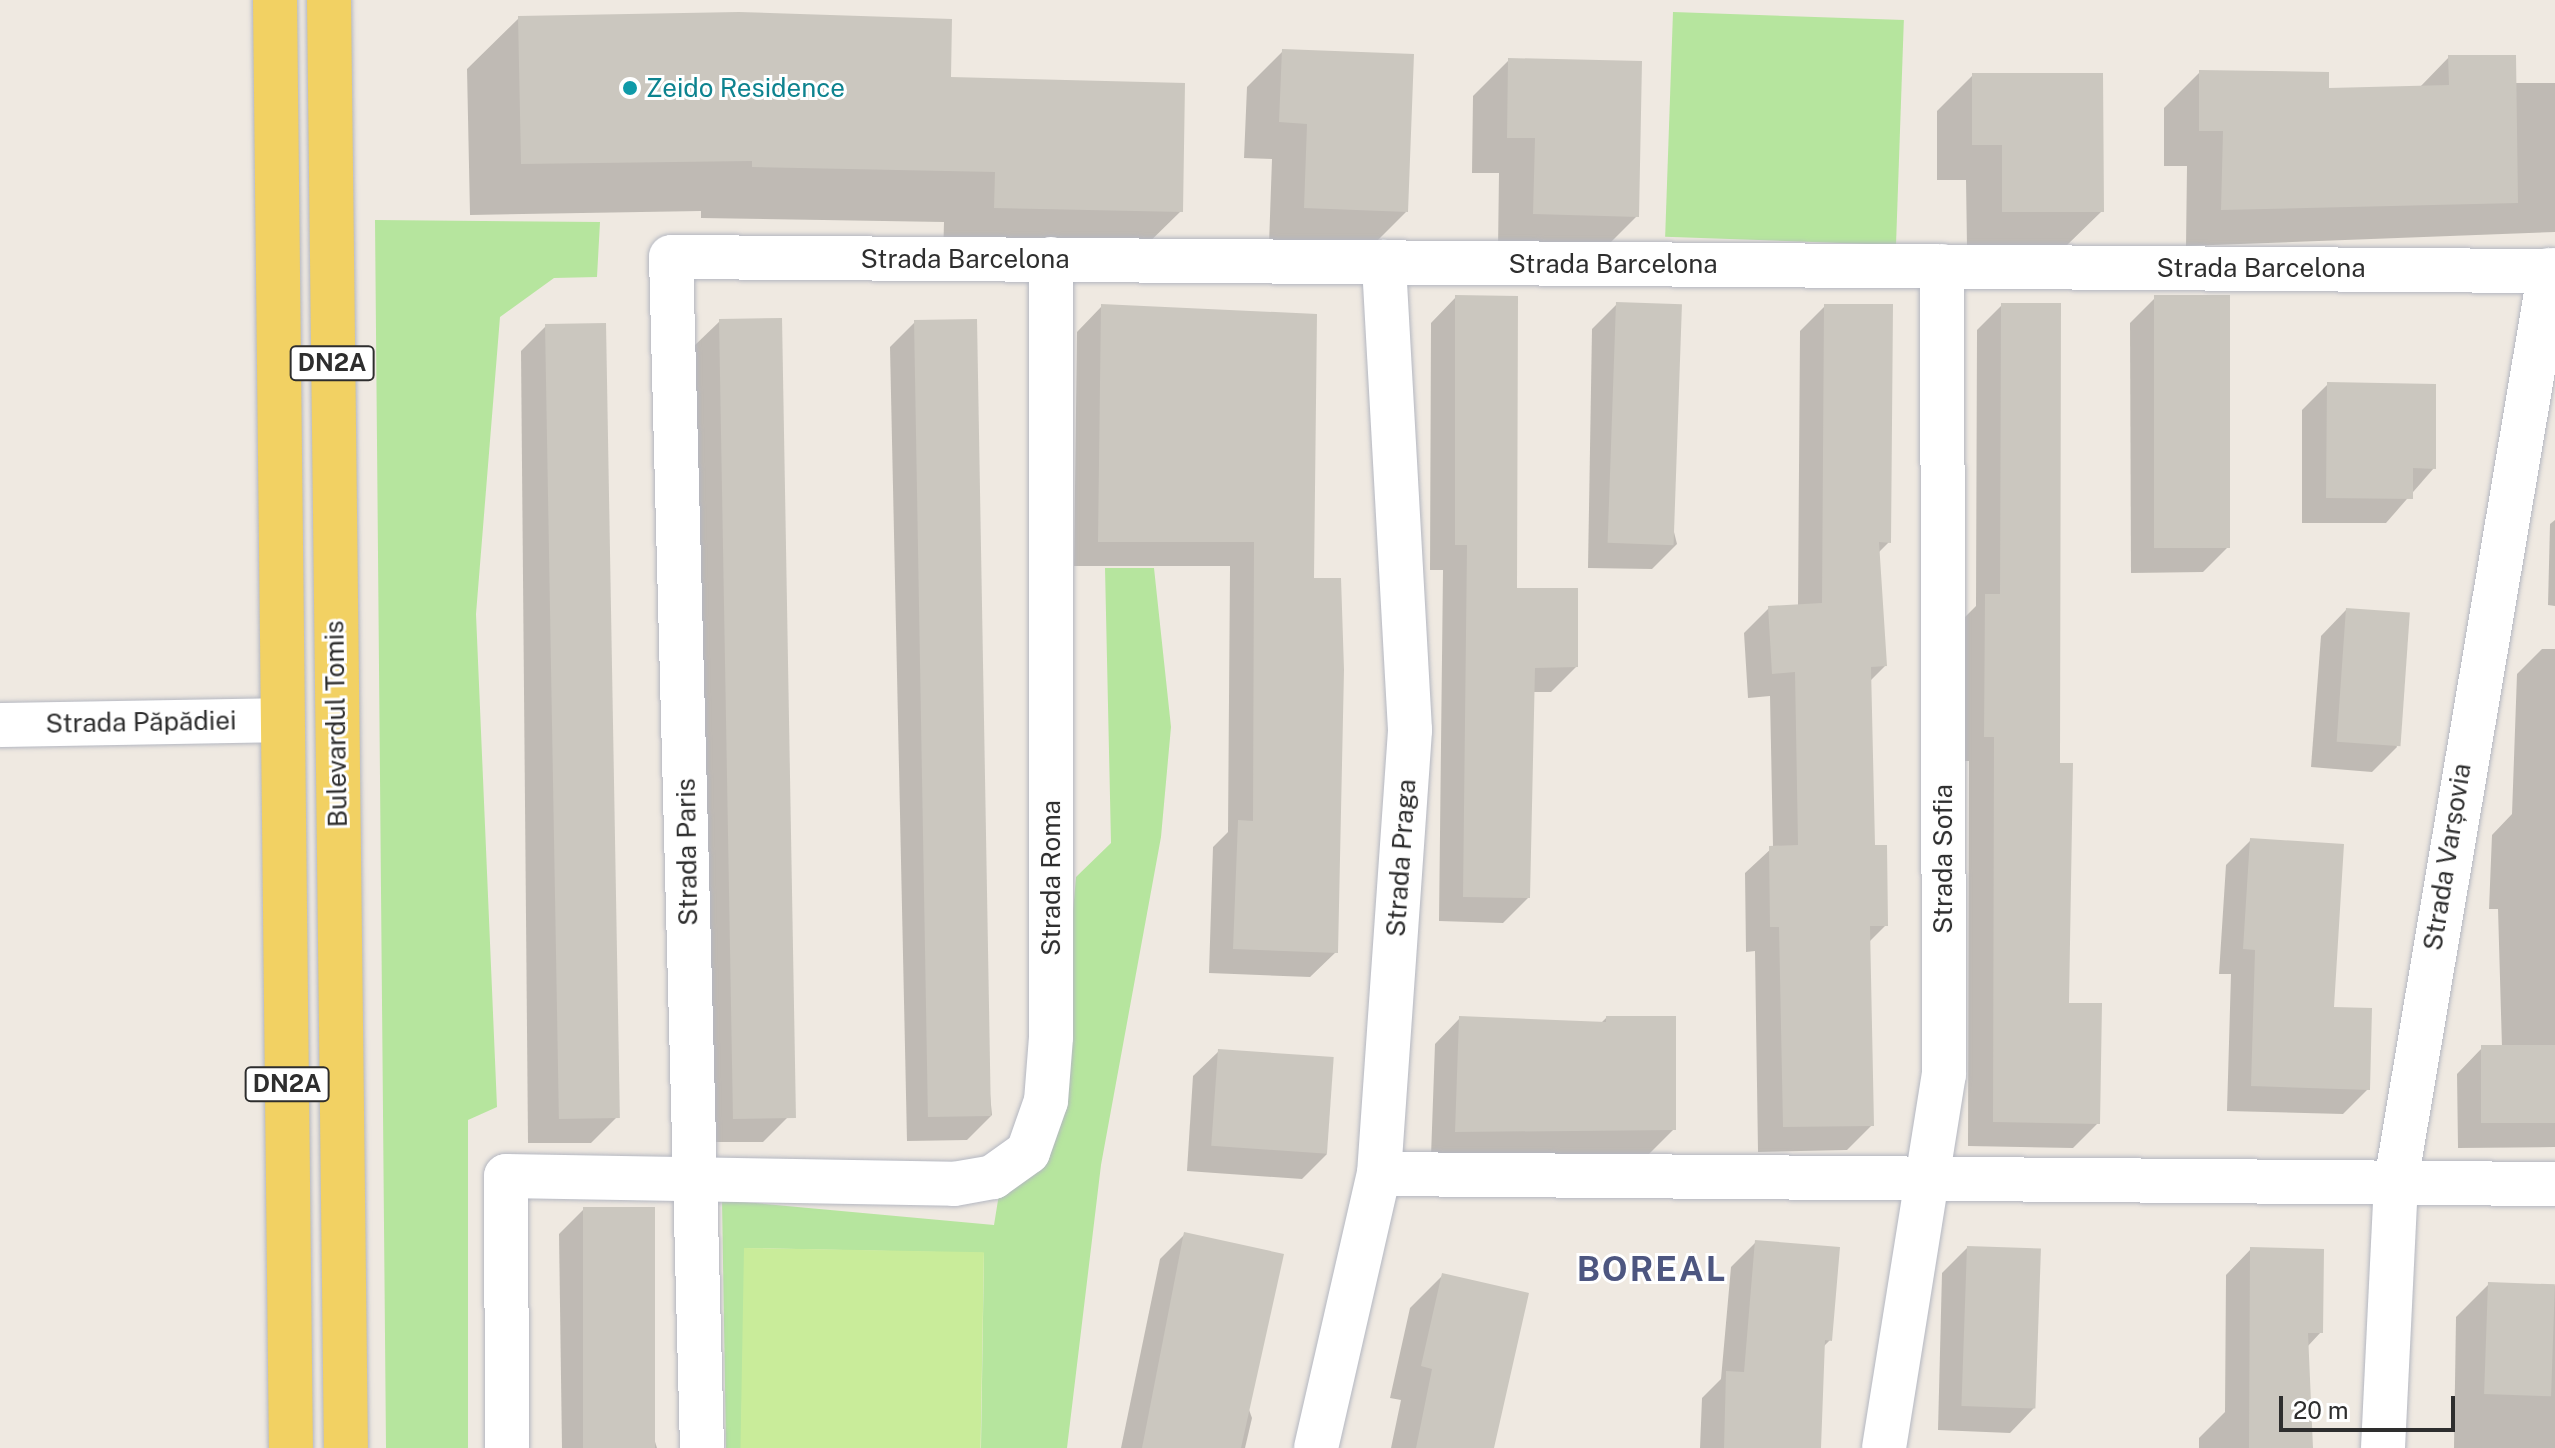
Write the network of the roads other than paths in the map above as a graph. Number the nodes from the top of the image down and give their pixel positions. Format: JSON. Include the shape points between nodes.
{"nodes":[{"id":1,"x":275,"y":0,"type":"edge"},
{"id":2,"x":329,"y":0,"type":"edge"},
{"id":3,"x":671,"y":257,"type":"joint"},
{"id":4,"x":1051,"y":259,"type":"junction"},
{"id":5,"x":1384,"y":262,"type":"junction"},
{"id":6,"x":1942,"y":266,"type":"junction"},
{"id":7,"x":2552,"y":270,"type":"edge"},
{"id":8,"x":282,"y":720,"type":"junction"},
{"id":9,"x":0,"y":725,"type":"edge"},
{"id":10,"x":1379,"y":1174,"type":"junction"},
{"id":11,"x":1925,"y":1178,"type":"junction"},
{"id":12,"x":696,"y":1179,"type":"junction"},
{"id":13,"x":2396,"y":1182,"type":"junction"},
{"id":14,"x":2555,"y":1184,"type":"edge"},
{"id":15,"x":291,"y":1448,"type":"edge"},
{"id":16,"x":346,"y":1448,"type":"edge"},
{"id":17,"x":507,"y":1448,"type":"edge"},
{"id":18,"x":702,"y":1448,"type":"edge"},
{"id":19,"x":1316,"y":1448,"type":"edge"},
{"id":20,"x":1884,"y":1448,"type":"edge"},
{"id":21,"x":2383,"y":1448,"type":"edge"}],
"edges":[{"from":1,"to":8,"type":"main road","name":"Bulevardul Tomis","number":"DN2A"},
{"from":2,"to":16,"type":"main road","name":"Bulevardul Tomis","number":"DN2A"},
{"from":3,"to":4,"type":"street","name":"Strada Barcelona"},
{"from":3,"to":12,"type":"street","name":"Strada Paris"},
{"from":4,"to":5,"type":"street","name":"Strada Barcelona"},
{"from":4,"to":12,"type":"street","name":"Strada Roma","via":[[1051,1037],[1046,1101],[1028,1152],[993,1177],[954,1184]]},
{"from":5,"to":6,"type":"street","name":"Strada Barcelona"},
{"from":5,"to":10,"type":"street","name":"Strada Praga","via":[[1410,730]]},
{"from":6,"to":7,"type":"street","name":"Strada Barcelona"},
{"from":6,"to":11,"type":"street","name":"Strada Sofia","via":[[1944,1075]]},
{"from":7,"to":13,"type":"street","name":"Strada Varșovia","via":[[2481,644]]},
{"from":8,"to":9,"type":"street","name":"Strada Păpădiei"},
{"from":8,"to":15,"type":"main road","name":"Bulevardul Tomis","number":"DN2A"},
{"from":10,"to":11,"type":"street"},
{"from":10,"to":19,"type":"street","name":"Strada Praga"},
{"from":11,"to":13,"type":"street"},
{"from":11,"to":20,"type":"street","name":"Strada Sofia"},
{"from":12,"to":17,"type":"street","name":"Strada Roma","via":[[506,1176]]},
{"from":12,"to":18,"type":"street","name":"Strada Paris"},
{"from":13,"to":14,"type":"street"},
{"from":13,"to":21,"type":"street","name":"Strada Varșovia"}]}
